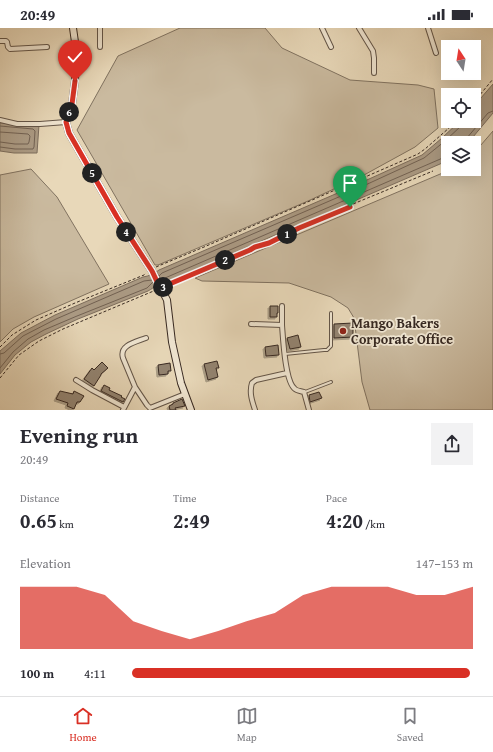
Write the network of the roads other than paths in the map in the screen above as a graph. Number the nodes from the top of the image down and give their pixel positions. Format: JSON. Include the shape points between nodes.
{"nodes":[{"id":1,"x":73,"y":28,"type":"edge"},
{"id":2,"x":100,"y":28,"type":"edge"},
{"id":3,"x":322,"y":28,"type":"edge"},
{"id":4,"x":359,"y":28,"type":"edge"},
{"id":5,"x":428,"y":28,"type":"edge"},
{"id":6,"x":0,"y":42,"type":"edge"},
{"id":7,"x":47,"y":47,"type":"dead end"},
{"id":8,"x":100,"y":47,"type":"dead end"},
{"id":9,"x":330,"y":47,"type":"dead end"},
{"id":10,"x":436,"y":53,"type":"dead end"},
{"id":11,"x":374,"y":73,"type":"dead end"},
{"id":12,"x":0,"y":120,"type":"edge"},
{"id":13,"x":66,"y":122,"type":"junction"},
{"id":14,"x":282,"y":306,"type":"dead end"},
{"id":15,"x":331,"y":313,"type":"dead end"},
{"id":16,"x":252,"y":324,"type":"dead end"},
{"id":17,"x":282,"y":325,"type":"junction"},
{"id":18,"x":146,"y":338,"type":"dead end"},
{"id":19,"x":285,"y":354,"type":"junction"},
{"id":20,"x":287,"y":373,"type":"junction"},
{"id":21,"x":76,"y":380,"type":"dead end"},
{"id":22,"x":331,"y":382,"type":"dead end"},
{"id":23,"x":135,"y":387,"type":"junction"},
{"id":24,"x":304,"y":392,"type":"junction"},
{"id":25,"x":185,"y":394,"type":"junction"},
{"id":26,"x":123,"y":408,"type":"edge"},
{"id":27,"x":191,"y":410,"type":"edge"},
{"id":28,"x":254,"y":410,"type":"edge"},
{"id":29,"x":309,"y":410,"type":"edge"}],
"edges":[{"from":1,"to":13,"type":"main road","via":[[76,49],[75,81],[72,104]]},
{"from":2,"to":8,"type":"street"},
{"from":3,"to":9,"type":"street"},
{"from":4,"to":11,"type":"street","via":[[373,52]]},
{"from":5,"to":10,"type":"street"},
{"from":6,"to":7,"type":"street","via":[[6,41],[10,49]]},
{"from":12,"to":13,"type":"street","via":[[17,124]]},
{"from":13,"to":25,"type":"main road","via":[[69,133],[151,270],[166,300],[172,342]]},
{"from":14,"to":17,"type":"street"},
{"from":15,"to":19,"type":"lane","via":[[329,348]]},
{"from":16,"to":17,"type":"street"},
{"from":17,"to":19,"type":"street"},
{"from":18,"to":23,"type":"street","via":[[126,346],[121,353]]},
{"from":19,"to":20,"type":"street"},
{"from":20,"to":24,"type":"street","via":[[295,389]]},
{"from":20,"to":28,"type":"street","via":[[252,383],[250,389]]},
{"from":21,"to":26,"type":"street"},
{"from":22,"to":24,"type":"lane"},
{"from":23,"to":25,"type":"street","via":[[150,408]]},
{"from":23,"to":26,"type":"street"},
{"from":24,"to":29,"type":"street"},
{"from":25,"to":27,"type":"main road"}]}
